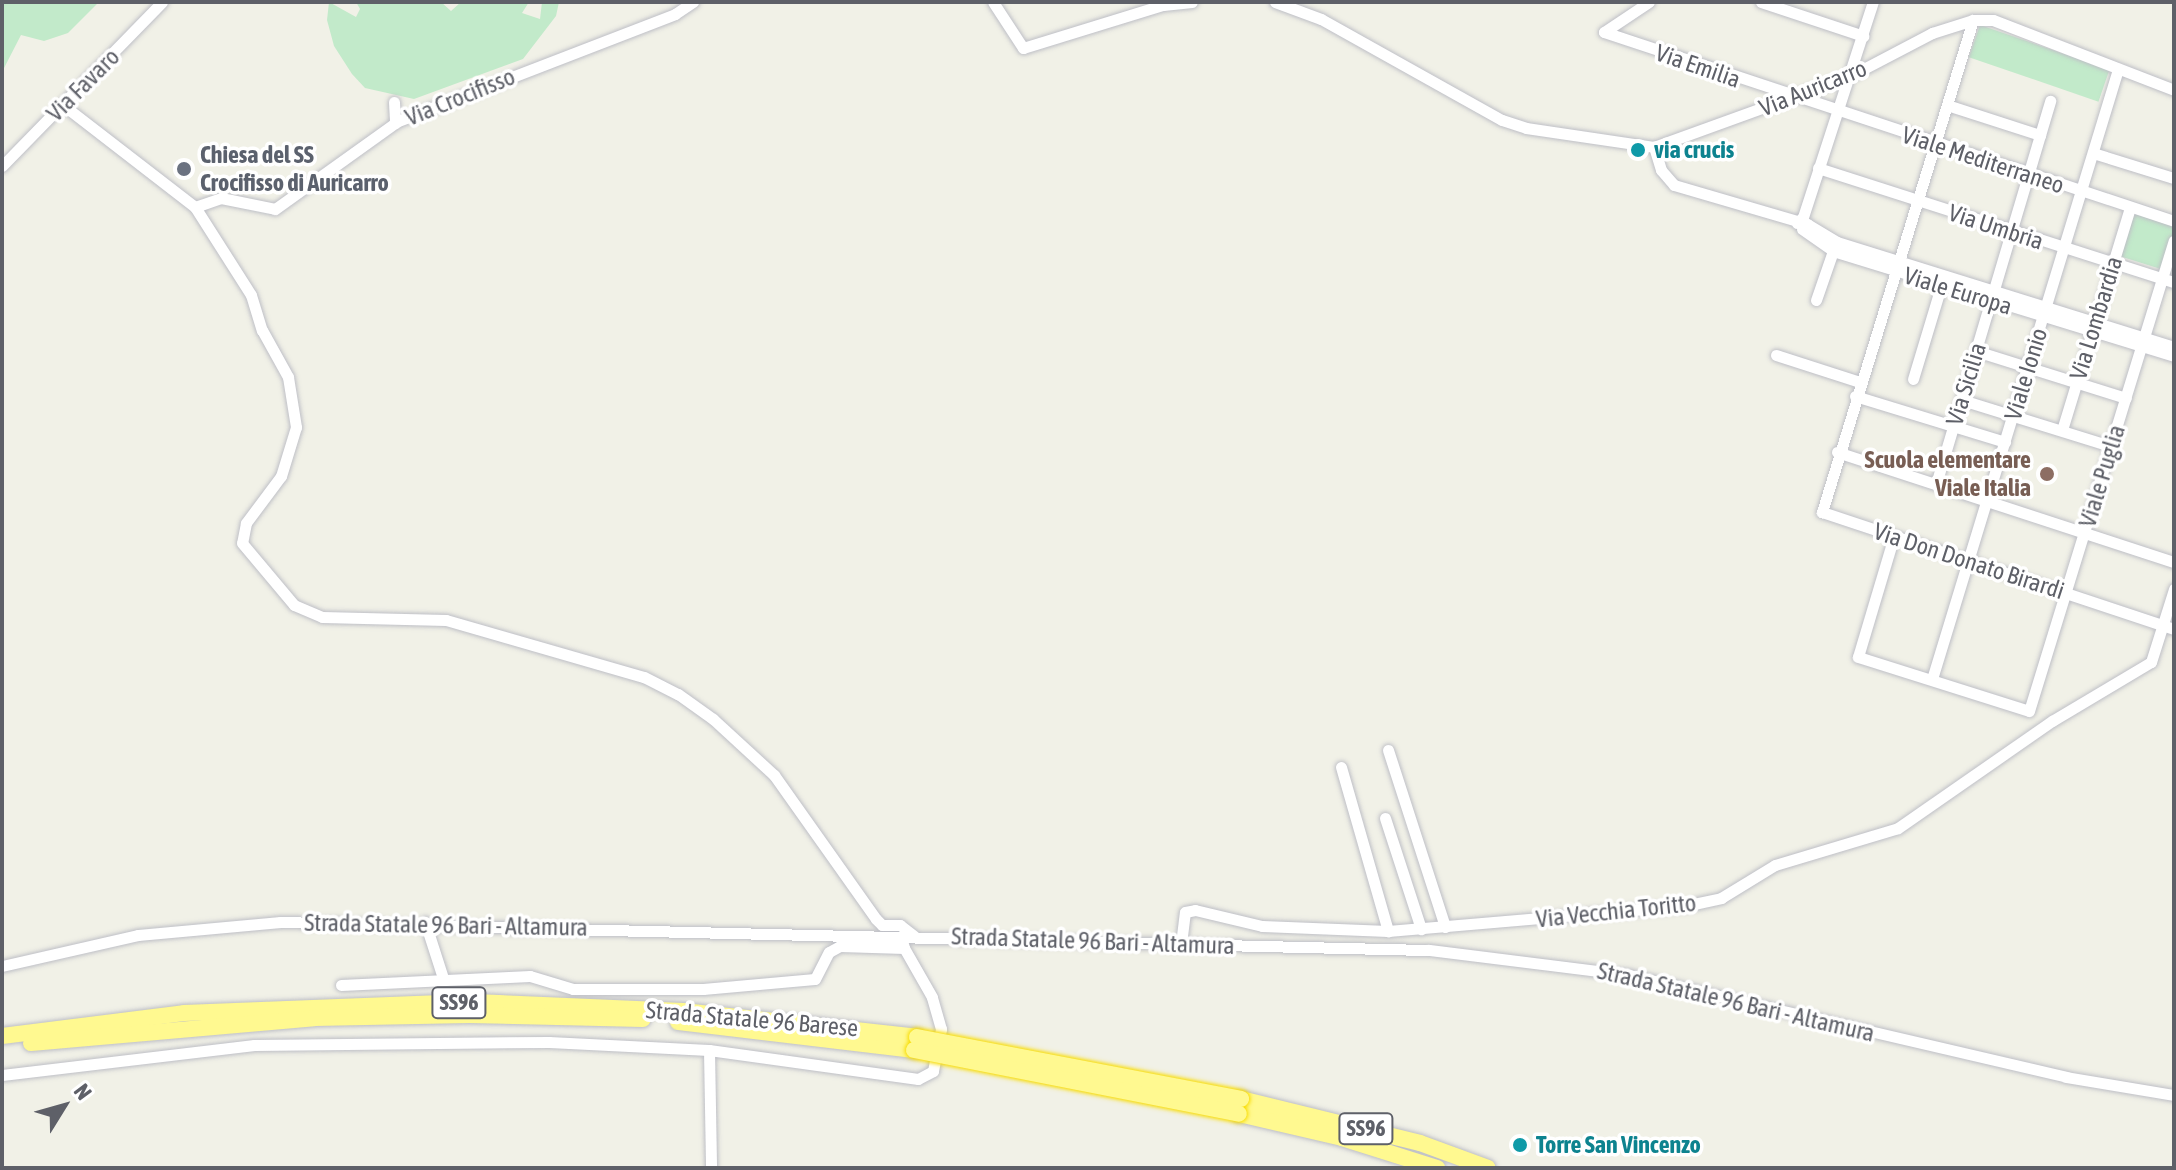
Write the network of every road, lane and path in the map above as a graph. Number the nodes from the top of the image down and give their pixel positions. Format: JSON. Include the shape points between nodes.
{"nodes":[{"id":1,"x":162,"y":2,"type":"edge"},
{"id":2,"x":693,"y":2,"type":"edge"},
{"id":3,"x":993,"y":2,"type":"edge"},
{"id":4,"x":1192,"y":2,"type":"edge"},
{"id":5,"x":1275,"y":2,"type":"edge"},
{"id":6,"x":1649,"y":2,"type":"edge"},
{"id":7,"x":1761,"y":2,"type":"edge"},
{"id":8,"x":1873,"y":2,"type":"edge"},
{"id":9,"x":1973,"y":20,"type":"junction"},
{"id":10,"x":1863,"y":36,"type":"junction"},
{"id":11,"x":2118,"y":69,"type":"junction"},
{"id":12,"x":1850,"y":76,"type":"junction"},
{"id":13,"x":2174,"y":90,"type":"edge"},
{"id":14,"x":1793,"y":98,"type":"junction"},
{"id":15,"x":2050,"y":101,"type":"dead end"},
{"id":16,"x":394,"y":102,"type":"dead end"},
{"id":17,"x":63,"y":105,"type":"junction"},
{"id":18,"x":1947,"y":105,"type":"junction"},
{"id":19,"x":1837,"y":113,"type":"junction"},
{"id":20,"x":395,"y":123,"type":"junction"},
{"id":21,"x":2040,"y":135,"type":"junction"},
{"id":22,"x":1934,"y":144,"type":"junction"},
{"id":23,"x":1654,"y":147,"type":"junction"},
{"id":24,"x":2093,"y":153,"type":"junction"},
{"id":25,"x":2,"y":166,"type":"edge"},
{"id":26,"x":1818,"y":168,"type":"junction"},
{"id":27,"x":2029,"y":175,"type":"junction"},
{"id":28,"x":2174,"y":178,"type":"edge"},
{"id":29,"x":2081,"y":191,"type":"junction"},
{"id":30,"x":1916,"y":201,"type":"junction"},
{"id":31,"x":195,"y":207,"type":"junction"},
{"id":32,"x":2130,"y":207,"type":"junction"},
{"id":33,"x":2174,"y":221,"type":"edge"},
{"id":34,"x":1797,"y":223,"type":"junction"},
{"id":35,"x":2012,"y":232,"type":"junction"},
{"id":36,"x":2174,"y":241,"type":"edge"},
{"id":37,"x":2064,"y":248,"type":"junction"},
{"id":38,"x":1833,"y":251,"type":"junction"},
{"id":39,"x":2112,"y":263,"type":"junction"},
{"id":40,"x":1895,"y":265,"type":"junction"},
{"id":41,"x":2168,"y":280,"type":"edge"},
{"id":42,"x":1941,"y":286,"type":"junction"},
{"id":43,"x":1993,"y":295,"type":"junction"},
{"id":44,"x":1816,"y":300,"type":"dead end"},
{"id":45,"x":2045,"y":312,"type":"junction"},
{"id":46,"x":2093,"y":327,"type":"junction"},
{"id":47,"x":2143,"y":342,"type":"junction"},
{"id":48,"x":2174,"y":347,"type":"edge"},
{"id":49,"x":1976,"y":351,"type":"junction"},
{"id":50,"x":1776,"y":355,"type":"dead end"},
{"id":51,"x":2174,"y":356,"type":"edge"},
{"id":52,"x":2028,"y":367,"type":"junction"},
{"id":53,"x":1913,"y":379,"type":"dead end"},
{"id":54,"x":1860,"y":382,"type":"junction"},
{"id":55,"x":2076,"y":382,"type":"junction"},
{"id":56,"x":1855,"y":396,"type":"junction"},
{"id":57,"x":2126,"y":398,"type":"junction"},
{"id":58,"x":1962,"y":400,"type":"junction"},
{"id":59,"x":2014,"y":415,"type":"junction"},
{"id":60,"x":1953,"y":426,"type":"junction"},
{"id":61,"x":2062,"y":430,"type":"junction"},
{"id":62,"x":2005,"y":442,"type":"junction"},
{"id":63,"x":2111,"y":446,"type":"junction"},
{"id":64,"x":1837,"y":452,"type":"junction"},
{"id":65,"x":1936,"y":484,"type":"junction"},
{"id":66,"x":1988,"y":500,"type":"junction"},
{"id":67,"x":2085,"y":532,"type":"junction"},
{"id":68,"x":1894,"y":536,"type":"junction"},
{"id":69,"x":1970,"y":562,"type":"junction"},
{"id":70,"x":2174,"y":562,"type":"edge"},
{"id":71,"x":2174,"y":589,"type":"edge"},
{"id":72,"x":2065,"y":593,"type":"junction"},
{"id":73,"x":2168,"y":627,"type":"edge"},
{"id":74,"x":1932,"y":679,"type":"junction"},
{"id":75,"x":1388,"y":750,"type":"dead end"},
{"id":76,"x":1341,"y":767,"type":"dead end"},
{"id":77,"x":1385,"y":818,"type":"dead end"},
{"id":78,"x":425,"y":922,"type":"junction"},
{"id":79,"x":1445,"y":927,"type":"junction"},
{"id":80,"x":1421,"y":929,"type":"junction"},
{"id":81,"x":1388,"y":931,"type":"junction"},
{"id":82,"x":907,"y":940,"type":"junction"},
{"id":83,"x":1181,"y":944,"type":"junction"},
{"id":84,"x":2,"y":966,"type":"edge"},
{"id":85,"x":443,"y":978,"type":"junction"},
{"id":86,"x":341,"y":985,"type":"dead end"},
{"id":87,"x":2,"y":1036,"type":"edge"},
{"id":88,"x":915,"y":1044,"type":"junction"},
{"id":89,"x":2,"y":1047,"type":"edge"},
{"id":90,"x":709,"y":1050,"type":"junction"},
{"id":91,"x":2,"y":1075,"type":"edge"},
{"id":92,"x":2174,"y":1095,"type":"edge"},
{"id":93,"x":1240,"y":1107,"type":"junction"},
{"id":94,"x":711,"y":1168,"type":"edge"},
{"id":95,"x":1437,"y":1168,"type":"edge"},
{"id":96,"x":1488,"y":1168,"type":"edge"}],
"edges":[{"from":1,"to":17,"type":"street","name":"Via Favaro"},
{"from":2,"to":20,"type":"street","name":"Via Crocifisso","via":[[675,14]]},
{"from":3,"to":4,"type":"street","via":[[1023,48],[1163,5]]},
{"from":5,"to":23,"type":"street","name":"Via Auricarro","via":[[1321,19],[1502,120]]},
{"from":6,"to":14,"type":"street","name":"Via Emilia","via":[[1604,32]]},
{"from":7,"to":10,"type":"street"},
{"from":8,"to":10,"type":"street"},
{"from":9,"to":11,"type":"street","name":"Via Auricarro","via":[[1993,20]]},
{"from":9,"to":12,"type":"street","name":"Via Auricarro","via":[[1932,33]]},
{"from":9,"to":18,"type":"street"},
{"from":10,"to":12,"type":"street"},
{"from":11,"to":13,"type":"street","name":"Via Auricarro"},
{"from":11,"to":24,"type":"street","name":"Viale Ionio"},
{"from":12,"to":14,"type":"street","name":"Via Auricarro"},
{"from":12,"to":19,"type":"street"},
{"from":14,"to":19,"type":"street","name":"Viale Mediterraneo"},
{"from":14,"to":23,"type":"street","name":"Via Auricarro"},
{"from":15,"to":21,"type":"street","name":"Via Sicilia"},
{"from":16,"to":20,"type":"street"},
{"from":17,"to":25,"type":"street","name":"Via Favaro"},
{"from":17,"to":31,"type":"street"},
{"from":18,"to":21,"type":"street"},
{"from":18,"to":22,"type":"street"},
{"from":19,"to":22,"type":"street","name":"Viale Mediterraneo"},
{"from":19,"to":26,"type":"street"},
{"from":20,"to":31,"type":"street","name":"Via Crocifisso","via":[[275,209],[221,198]]},
{"from":21,"to":27,"type":"street","name":"Via Sicilia"},
{"from":22,"to":27,"type":"street","name":"Viale Mediterraneo"},
{"from":22,"to":30,"type":"street"},
{"from":23,"to":34,"type":"street","name":"Viale Europa","via":[[1661,170],[1674,185]]},
{"from":24,"to":28,"type":"street"},
{"from":24,"to":29,"type":"street","name":"Viale Ionio"},
{"from":26,"to":30,"type":"street","name":"Via Umbria"},
{"from":26,"to":34,"type":"street"},
{"from":27,"to":29,"type":"street","name":"Viale Mediterraneo"},
{"from":27,"to":35,"type":"street","name":"Via Sicilia"},
{"from":29,"to":32,"type":"street","name":"Viale Mediterraneo"},
{"from":29,"to":37,"type":"street","name":"Viale Ionio"},
{"from":30,"to":35,"type":"street","name":"Via Umbria"},
{"from":30,"to":40,"type":"street"},
{"from":31,"to":82,"type":"street","via":[[242,277],[295,397],[296,427],[281,476],[241,531],[249,553],[294,605],[322,617],[446,620],[644,677],[678,694],[774,775],[876,919],[882,925],[900,925]]},
{"from":32,"to":33,"type":"street","name":"Viale Mediterraneo"},
{"from":32,"to":39,"type":"street","name":"Via Lombardia"},
{"from":34,"to":38,"type":"street","name":"Viale Europa"},
{"from":34,"to":40,"type":"street","name":"Viale Europa"},
{"from":35,"to":37,"type":"street","name":"Via Umbria"},
{"from":35,"to":43,"type":"street","name":"Via Sicilia"},
{"from":36,"to":41,"type":"street","name":"Viale Puglia"},
{"from":37,"to":39,"type":"street","name":"Via Umbria"},
{"from":37,"to":45,"type":"street","name":"Viale Ionio"},
{"from":38,"to":40,"type":"street","name":"Viale Europa"},
{"from":38,"to":44,"type":"street"},
{"from":39,"to":41,"type":"street","name":"Via Umbria"},
{"from":39,"to":46,"type":"street","name":"Via Lombardia"},
{"from":40,"to":42,"type":"street","name":"Viale Europa"},
{"from":40,"to":43,"type":"street","name":"Viale Europa"},
{"from":40,"to":54,"type":"street"},
{"from":41,"to":47,"type":"street","name":"Viale Puglia"},
{"from":42,"to":43,"type":"street","name":"Viale Europa"},
{"from":42,"to":53,"type":"street"},
{"from":43,"to":45,"type":"street","name":"Viale Europa"},
{"from":43,"to":49,"type":"street","name":"Via Sicilia"},
{"from":45,"to":46,"type":"street","name":"Viale Europa"},
{"from":45,"to":52,"type":"street","name":"Viale Ionio"},
{"from":46,"to":47,"type":"street","name":"Viale Europa"},
{"from":46,"to":55,"type":"street","name":"Via Lombardia"},
{"from":47,"to":48,"type":"street","name":"Viale Europa"},
{"from":47,"to":51,"type":"street","name":"Viale Europa"},
{"from":47,"to":57,"type":"street","name":"Viale Puglia"},
{"from":49,"to":52,"type":"street"},
{"from":49,"to":58,"type":"street","name":"Via Sicilia"},
{"from":50,"to":54,"type":"street"},
{"from":52,"to":55,"type":"street"},
{"from":52,"to":59,"type":"street","name":"Viale Ionio"},
{"from":54,"to":56,"type":"street"},
{"from":55,"to":57,"type":"street"},
{"from":55,"to":61,"type":"street","name":"Via Lombardia"},
{"from":56,"to":60,"type":"street"},
{"from":56,"to":64,"type":"street"},
{"from":57,"to":63,"type":"street","name":"Viale Puglia"},
{"from":58,"to":59,"type":"street"},
{"from":58,"to":60,"type":"street","name":"Via Sicilia"},
{"from":59,"to":61,"type":"street"},
{"from":59,"to":62,"type":"street","name":"Viale Ionio"},
{"from":60,"to":62,"type":"street"},
{"from":60,"to":65,"type":"street","name":"Via Sicilia"},
{"from":61,"to":63,"type":"street"},
{"from":62,"to":66,"type":"street","name":"Viale Ionio"},
{"from":63,"to":67,"type":"street","name":"Viale Puglia"},
{"from":64,"to":65,"type":"street"},
{"from":64,"to":68,"type":"street","name":"Via Don Donato Birardi","via":[[1822,512]]},
{"from":65,"to":66,"type":"street"},
{"from":66,"to":67,"type":"street"},
{"from":66,"to":69,"type":"street","name":"Viale Ionio"},
{"from":67,"to":70,"type":"street"},
{"from":67,"to":72,"type":"street","name":"Viale Puglia"},
{"from":68,"to":69,"type":"street","name":"Via Don Donato Birardi"},
{"from":68,"to":74,"type":"street","via":[[1858,657]]},
{"from":69,"to":72,"type":"street","name":"Via Don Donato Birardi"},
{"from":69,"to":74,"type":"street","name":"Viale Ionio"},
{"from":71,"to":73,"type":"street","name":"Via Vecchia Toritto"},
{"from":72,"to":73,"type":"street","name":"Via Don Donato Birardi"},
{"from":72,"to":74,"type":"street","name":"Viale Puglia","via":[[2029,711]]},
{"from":73,"to":79,"type":"street","name":"Via Vecchia Toritto","via":[[2151,662],[2052,721],[1898,828],[1807,853],[1775,865],[1721,898],[1689,905]]},
{"from":75,"to":79,"type":"street"},
{"from":76,"to":81,"type":"street"},
{"from":77,"to":80,"type":"street"},
{"from":78,"to":82,"type":"street","name":"Strada Statale 96 Bari - Altamura"},
{"from":78,"to":84,"type":"street","name":"Strada Statale 96 Bari - Altamura","via":[[194,928],[82,946]]},
{"from":78,"to":85,"type":"street"},
{"from":79,"to":80,"type":"street","name":"Via Vecchia Toritto"},
{"from":80,"to":81,"type":"street","name":"Via Vecchia Toritto"},
{"from":81,"to":83,"type":"street","name":"Via Vecchia Toritto","via":[[1262,926],[1195,910],[1185,912]]},
{"from":82,"to":83,"type":"street","name":"Strada Statale 96 Bari - Altamura"},
{"from":82,"to":85,"type":"street","via":[[840,946],[829,952],[815,979],[703,989],[573,989],[530,976]]},
{"from":82,"to":90,"type":"street","via":[[939,1015],[936,1064],[925,1078]]},
{"from":83,"to":92,"type":"street","name":"Strada Statale 96 Bari - Altamura","via":[[1429,950],[1557,963],[2066,1077]]},
{"from":85,"to":86,"type":"street"},
{"from":87,"to":88,"type":"highway","name":"Strada Statale 96 Barese","number":"SS96","via":[[184,1013],[474,1002],[683,1011]]},
{"from":88,"to":89,"type":"highway","name":"Strada Statale 96 Barese","number":"SS96","via":[[665,1020],[469,1015],[204,1024]]},
{"from":88,"to":93,"type":"highway","name":"Strada Statale 96 Barese","number":"SS96","bridge":true},
{"from":90,"to":91,"type":"street","via":[[549,1042],[254,1045]]},
{"from":90,"to":94,"type":"street"},
{"from":93,"to":95,"type":"highway","name":"Strada Statale 96 Barese","number":"SS96"},
{"from":93,"to":96,"type":"highway","name":"Strada Statale 96 Barese","number":"SS96","via":[[1420,1143]]}]}
